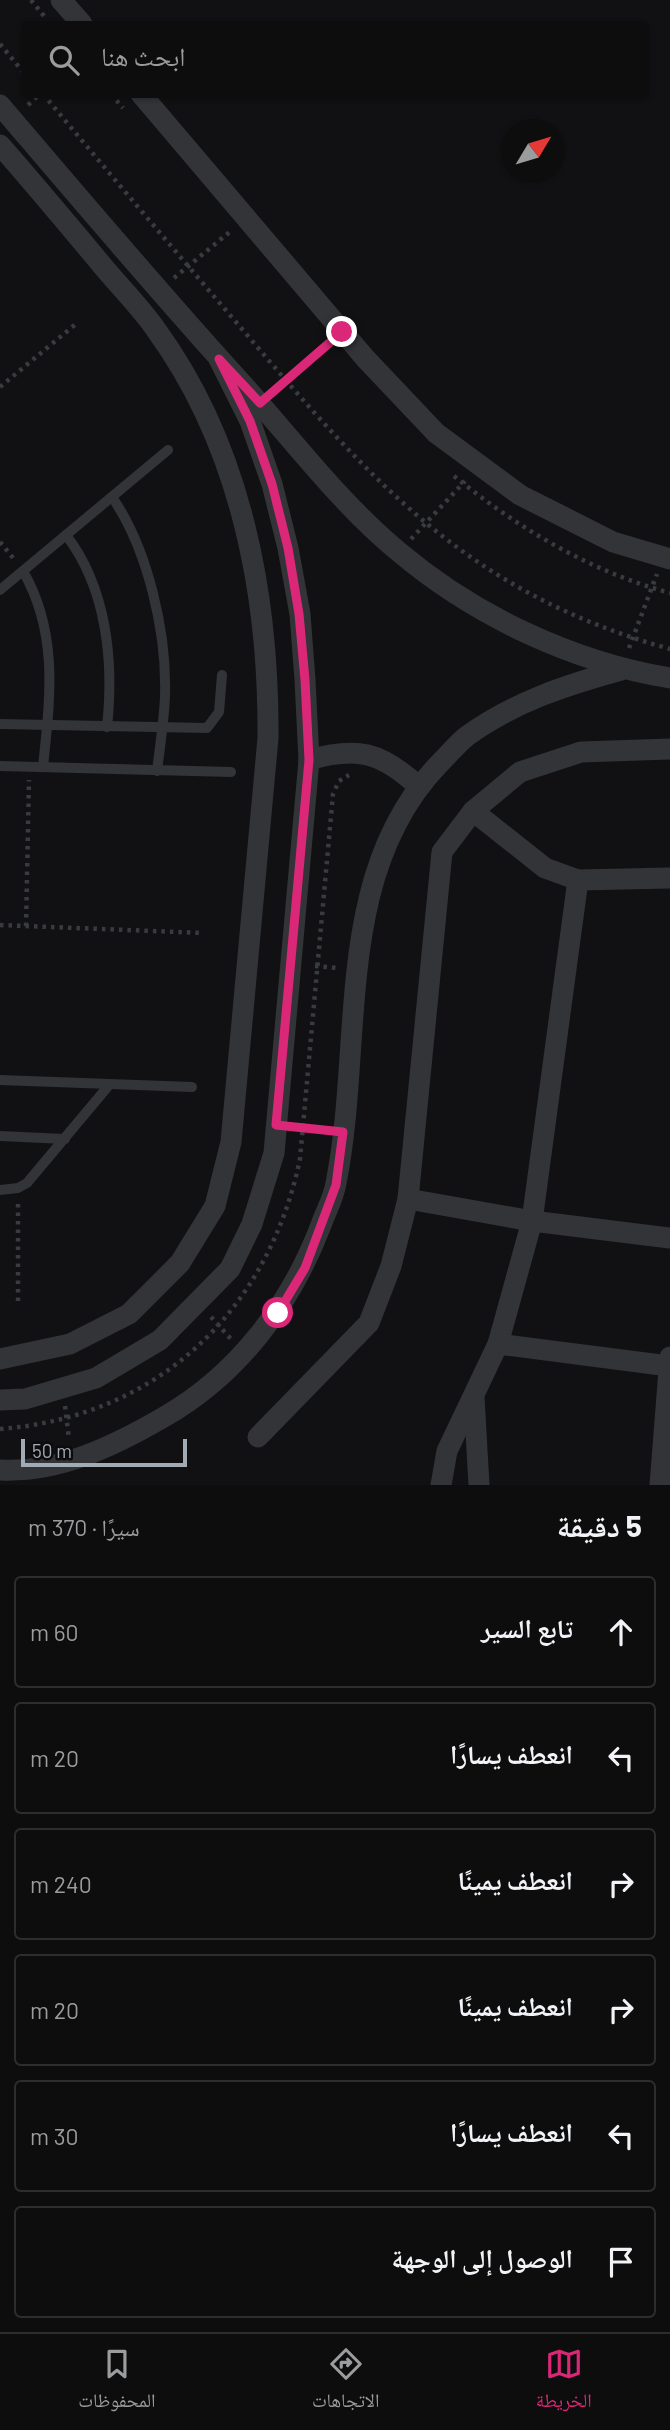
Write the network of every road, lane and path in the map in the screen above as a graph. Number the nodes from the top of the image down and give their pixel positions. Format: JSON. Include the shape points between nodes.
{"nodes":[{"id":1,"x":31,"y":0,"type":"edge"},
{"id":2,"x":61,"y":0,"type":"edge"},
{"id":3,"x":48,"y":21,"type":"edge"},
{"id":4,"x":79,"y":21,"type":"edge"},
{"id":5,"x":0,"y":44,"type":"edge"},
{"id":6,"x":21,"y":69,"type":"edge"},
{"id":7,"x":46,"y":98,"type":"edge"},
{"id":8,"x":144,"y":98,"type":"edge"},
{"id":9,"x":0,"y":105,"type":"edge"},
{"id":10,"x":0,"y":145,"type":"edge"},
{"id":11,"x":55,"y":169,"type":"junction"},
{"id":12,"x":37,"y":187,"type":"junction"},
{"id":13,"x":246,"y":218,"type":"junction"},
{"id":14,"x":188,"y":266,"type":"junction"},
{"id":15,"x":159,"y":290,"type":"junction"},
{"id":16,"x":77,"y":323,"type":"dead end"},
{"id":17,"x":342,"y":332,"type":"junction"},
{"id":18,"x":219,"y":359,"type":"junction"},
{"id":19,"x":286,"y":380,"type":"junction"},
{"id":20,"x":0,"y":387,"type":"edge"},
{"id":21,"x":260,"y":403,"type":"junction"},
{"id":22,"x":168,"y":450,"type":"dead end"},
{"id":23,"x":480,"y":465,"type":"junction"},
{"id":24,"x":112,"y":497,"type":"junction"},
{"id":25,"x":426,"y":524,"type":"junction"},
{"id":26,"x":66,"y":535,"type":"junction"},
{"id":27,"x":399,"y":552,"type":"junction"},
{"id":28,"x":667,"y":558,"type":"edge"},
{"id":29,"x":23,"y":571,"type":"junction"},
{"id":30,"x":0,"y":590,"type":"edge"},
{"id":31,"x":633,"y":638,"type":"junction"},
{"id":32,"x":670,"y":649,"type":"edge"},
{"id":33,"x":621,"y":670,"type":"junction"},
{"id":34,"x":222,"y":676,"type":"dead end"},
{"id":35,"x":670,"y":678,"type":"edge"},
{"id":36,"x":0,"y":724,"type":"edge"},
{"id":37,"x":47,"y":725,"type":"junction"},
{"id":38,"x":107,"y":727,"type":"junction"},
{"id":39,"x":161,"y":729,"type":"junction"},
{"id":40,"x":670,"y":749,"type":"edge"},
{"id":41,"x":309,"y":760,"type":"junction"},
{"id":42,"x":0,"y":766,"type":"edge"},
{"id":43,"x":30,"y":767,"type":"junction"},
{"id":44,"x":43,"y":767,"type":"junction"},
{"id":45,"x":157,"y":771,"type":"junction"},
{"id":46,"x":231,"y":772,"type":"dead end"},
{"id":47,"x":418,"y":786,"type":"junction"},
{"id":48,"x":472,"y":811,"type":"junction"},
{"id":49,"x":670,"y":878,"type":"edge"},
{"id":50,"x":578,"y":880,"type":"junction"},
{"id":51,"x":0,"y":925,"type":"edge"},
{"id":52,"x":26,"y":926,"type":"junction"},
{"id":53,"x":203,"y":933,"type":"dead end"},
{"id":54,"x":290,"y":964,"type":"junction"},
{"id":55,"x":359,"y":971,"type":"junction"},
{"id":56,"x":0,"y":1080,"type":"edge"},
{"id":57,"x":110,"y":1084,"type":"junction"},
{"id":58,"x":192,"y":1087,"type":"dead end"},
{"id":59,"x":276,"y":1125,"type":"junction"},
{"id":60,"x":343,"y":1132,"type":"junction"},
{"id":61,"x":0,"y":1136,"type":"edge"},
{"id":62,"x":65,"y":1139,"type":"junction"},
{"id":63,"x":18,"y":1188,"type":"junction"},
{"id":64,"x":0,"y":1190,"type":"edge"},
{"id":65,"x":408,"y":1199,"type":"junction"},
{"id":66,"x":532,"y":1221,"type":"junction"},
{"id":67,"x":670,"y":1238,"type":"edge"},
{"id":68,"x":18,"y":1301,"type":"dead end"},
{"id":69,"x":198,"y":1303,"type":"junction"},
{"id":70,"x":498,"y":1344,"type":"junction"},
{"id":71,"x":244,"y":1352,"type":"junction"},
{"id":72,"x":670,"y":1357,"type":"edge"},
{"id":73,"x":0,"y":1359,"type":"edge"},
{"id":74,"x":669,"y":1366,"type":"edge"},
{"id":75,"x":62,"y":1388,"type":"junction"},
{"id":76,"x":474,"y":1395,"type":"junction"},
{"id":77,"x":0,"y":1401,"type":"edge"},
{"id":78,"x":258,"y":1437,"type":"dead end"},
{"id":79,"x":71,"y":1459,"type":"junction"},
{"id":80,"x":0,"y":1470,"type":"edge"},
{"id":81,"x":441,"y":1485,"type":"edge"},
{"id":82,"x":478,"y":1485,"type":"edge"},
{"id":83,"x":660,"y":1485,"type":"edge"}],
"edges":[{"from":1,"to":3,"type":"path"},
{"from":2,"to":4,"type":"street"},
{"from":5,"to":6,"type":"path"},
{"from":7,"to":14,"type":"path"},
{"from":8,"to":13,"type":"street"},
{"from":9,"to":11,"type":"street"},
{"from":10,"to":12,"type":"street"},
{"from":11,"to":12,"type":"street"},
{"from":11,"to":15,"type":"street"},
{"from":12,"to":73,"type":"street","via":[[158,331],[215,439],[237,497],[261,604],[268,738],[231,1142],[215,1206],[180,1263],[129,1314],[70,1343]]},
{"from":13,"to":14,"type":"path"},
{"from":13,"to":17,"type":"street"},
{"from":14,"to":15,"type":"path"},
{"from":14,"to":19,"type":"path"},
{"from":15,"to":18,"type":"street"},
{"from":16,"to":20,"type":"path"},
{"from":17,"to":19,"type":"path"},
{"from":17,"to":23,"type":"street","via":[[436,433]]},
{"from":18,"to":21,"type":"street"},
{"from":18,"to":41,"type":"street","via":[[250,421],[288,548],[299,614]]},
{"from":19,"to":21,"type":"path"},
{"from":19,"to":25,"type":"path","via":[[351,455]]},
{"from":21,"to":27,"type":"street","via":[[351,507]]},
{"from":22,"to":24,"type":"lane"},
{"from":23,"to":25,"type":"path"},
{"from":23,"to":28,"type":"street","via":[[520,495],[613,542]]},
{"from":24,"to":26,"type":"lane"},
{"from":24,"to":39,"type":"lane","via":[[138,542],[160,632],[165,686]]},
{"from":25,"to":27,"type":"path"},
{"from":25,"to":31,"type":"path","via":[[524,592]]},
{"from":26,"to":29,"type":"lane"},
{"from":26,"to":38,"type":"lane","via":[[81,555],[101,611],[110,672]]},
{"from":27,"to":33,"type":"street","via":[[487,611]]},
{"from":28,"to":31,"type":"path"},
{"from":29,"to":30,"type":"lane"},
{"from":29,"to":37,"type":"lane","via":[[36,594],[50,648]]},
{"from":31,"to":32,"type":"path"},
{"from":31,"to":33,"type":"path"},
{"from":33,"to":35,"type":"street"},
{"from":33,"to":47,"type":"street","via":[[522,701],[465,737]]},
{"from":34,"to":39,"type":"lane","via":[[215,721],[196,729]]},
{"from":36,"to":37,"type":"lane"},
{"from":37,"to":38,"type":"lane"},
{"from":37,"to":44,"type":"lane"},
{"from":38,"to":39,"type":"lane"},
{"from":39,"to":45,"type":"lane"},
{"from":40,"to":48,"type":"street","via":[[581,752],[520,772]]},
{"from":41,"to":47,"type":"street","via":[[338,751],[368,753],[396,765]]},
{"from":41,"to":54,"type":"street"},
{"from":42,"to":43,"type":"lane"},
{"from":43,"to":44,"type":"lane"},
{"from":43,"to":52,"type":"path"},
{"from":44,"to":45,"type":"lane"},
{"from":45,"to":46,"type":"lane"},
{"from":47,"to":55,"type":"street","via":[[384,844],[365,908]]},
{"from":48,"to":50,"type":"street","via":[[545,868]]},
{"from":48,"to":65,"type":"street","via":[[442,852]]},
{"from":49,"to":50,"type":"street"},
{"from":50,"to":66,"type":"street"},
{"from":51,"to":52,"type":"path"},
{"from":52,"to":53,"type":"path"},
{"from":54,"to":55,"type":"path"},
{"from":54,"to":59,"type":"street"},
{"from":55,"to":60,"type":"street"},
{"from":56,"to":57,"type":"lane"},
{"from":57,"to":58,"type":"lane"},
{"from":57,"to":62,"type":"lane"},
{"from":59,"to":60,"type":"path"},
{"from":59,"to":69,"type":"street","via":[[274,1153],[252,1224],[230,1269]]},
{"from":60,"to":71,"type":"street","via":[[336,1185],[305,1268],[278,1313]]},
{"from":61,"to":62,"type":"lane"},
{"from":62,"to":63,"type":"lane"},
{"from":63,"to":64,"type":"lane"},
{"from":63,"to":68,"type":"path"},
{"from":65,"to":66,"type":"street"},
{"from":65,"to":78,"type":"street","via":[[391,1266],[369,1323]]},
{"from":66,"to":67,"type":"street"},
{"from":66,"to":70,"type":"street"},
{"from":69,"to":71,"type":"path"},
{"from":69,"to":75,"type":"street","via":[[160,1340],[96,1378]]},
{"from":70,"to":74,"type":"street"},
{"from":70,"to":76,"type":"street"},
{"from":71,"to":79,"type":"street","via":[[190,1402],[113,1446]]},
{"from":72,"to":74,"type":"street"},
{"from":74,"to":83,"type":"street"},
{"from":75,"to":77,"type":"street"},
{"from":75,"to":79,"type":"path"},
{"from":76,"to":81,"type":"street","via":[[447,1451]]},
{"from":76,"to":82,"type":"street"},
{"from":79,"to":80,"type":"street","via":[[28,1471]]}]}
